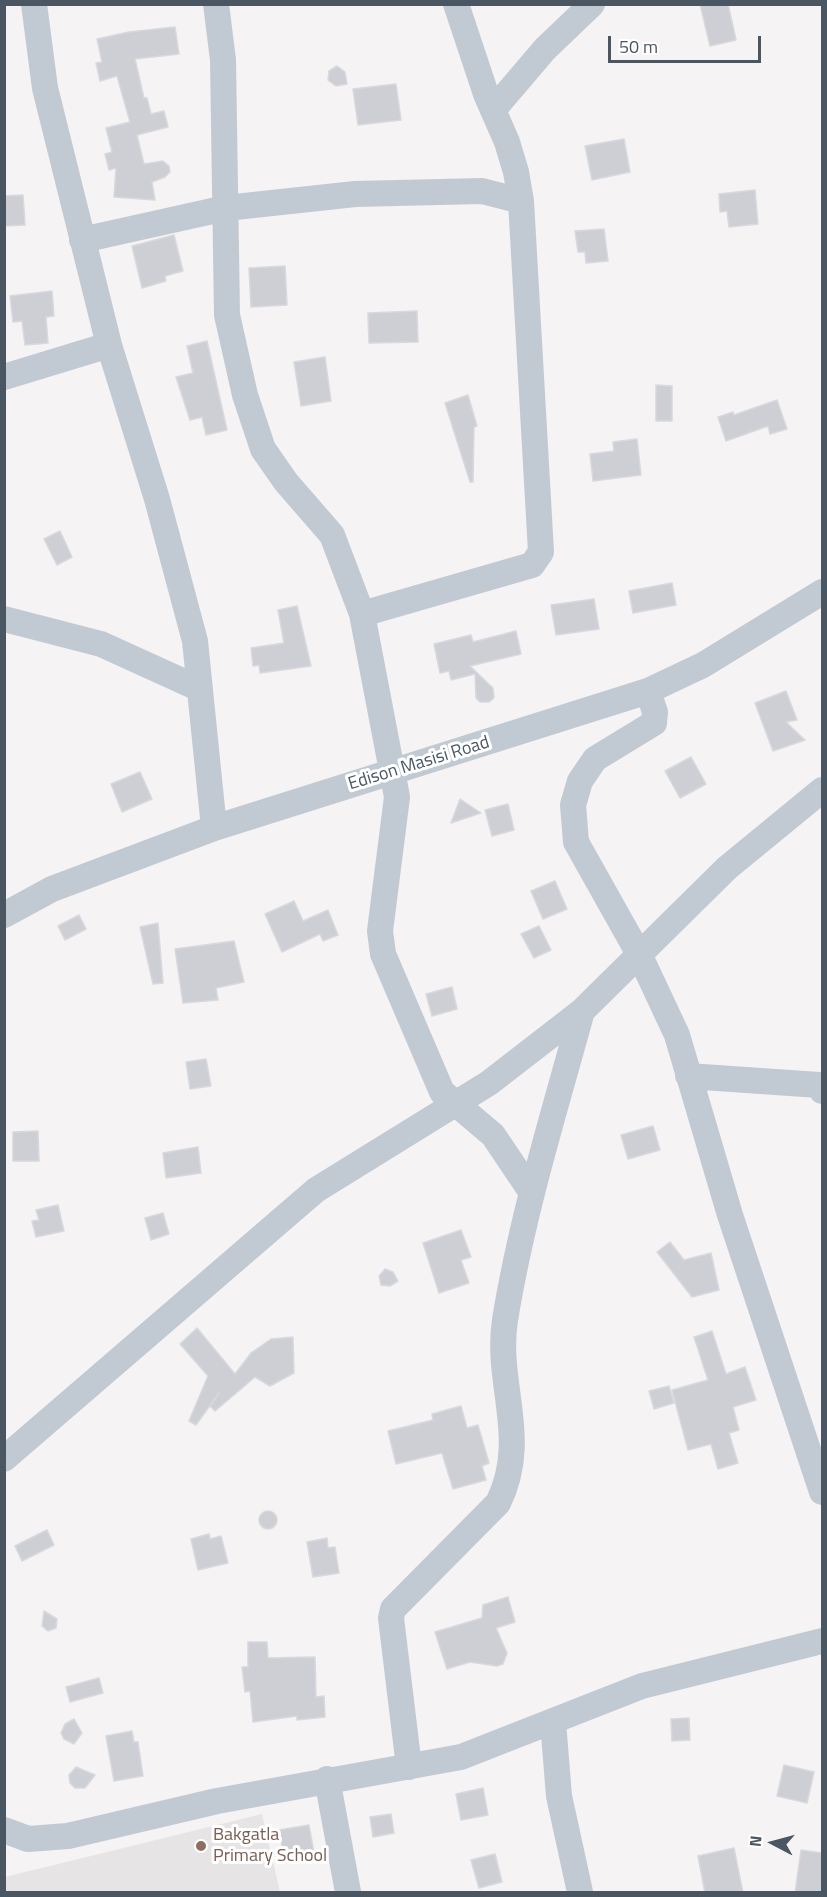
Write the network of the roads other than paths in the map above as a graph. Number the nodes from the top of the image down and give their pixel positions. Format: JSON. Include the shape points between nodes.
{"nodes":[{"id":1,"x":34,"y":4,"type":"edge"},
{"id":2,"x":216,"y":4,"type":"edge"},
{"id":3,"x":456,"y":4,"type":"edge"},
{"id":4,"x":592,"y":4,"type":"edge"},
{"id":5,"x":493,"y":110,"type":"junction"},
{"id":6,"x":521,"y":201,"type":"junction"},
{"id":7,"x":226,"y":208,"type":"junction"},
{"id":8,"x":82,"y":240,"type":"junction"},
{"id":9,"x":109,"y":345,"type":"junction"},
{"id":10,"x":4,"y":376,"type":"edge"},
{"id":11,"x":822,"y":592,"type":"edge"},
{"id":12,"x":362,"y":614,"type":"junction"},
{"id":13,"x":4,"y":619,"type":"edge"},
{"id":14,"x":200,"y":689,"type":"junction"},
{"id":15,"x":648,"y":692,"type":"junction"},
{"id":16,"x":392,"y":772,"type":"junction"},
{"id":17,"x":822,"y":790,"type":"edge"},
{"id":18,"x":214,"y":828,"type":"junction"},
{"id":19,"x":4,"y":915,"type":"edge"},
{"id":20,"x":640,"y":956,"type":"junction"},
{"id":21,"x":582,"y":1011,"type":"junction"},
{"id":22,"x":688,"y":1076,"type":"junction"},
{"id":23,"x":822,"y":1091,"type":"edge"},
{"id":24,"x":455,"y":1105,"type":"junction"},
{"id":25,"x":532,"y":1192,"type":"junction"},
{"id":26,"x":7,"y":1447,"type":"edge"},
{"id":27,"x":822,"y":1492,"type":"edge"},
{"id":28,"x":822,"y":1641,"type":"edge"},
{"id":29,"x":553,"y":1722,"type":"junction"},
{"id":30,"x":409,"y":1767,"type":"junction"},
{"id":31,"x":327,"y":1779,"type":"junction"},
{"id":32,"x":4,"y":1830,"type":"edge"},
{"id":33,"x":348,"y":1893,"type":"edge"},
{"id":34,"x":580,"y":1893,"type":"edge"}],
"edges":[{"from":1,"to":8,"type":"street","via":[[45,88]]},
{"from":2,"to":7,"type":"street","via":[[223,60]]},
{"from":3,"to":5,"type":"street"},
{"from":4,"to":5,"type":"street","via":[[544,49]]},
{"from":5,"to":6,"type":"street","via":[[516,172]]},
{"from":6,"to":7,"type":"street","via":[[482,191],[355,194]]},
{"from":6,"to":12,"type":"street","via":[[541,552],[532,565]]},
{"from":7,"to":8,"type":"street"},
{"from":7,"to":12,"type":"street","via":[[227,315],[263,449],[332,535]]},
{"from":8,"to":9,"type":"street"},
{"from":9,"to":10,"type":"street"},
{"from":9,"to":14,"type":"street","via":[[188,609]]},
{"from":11,"to":15,"type":"street","name":"Edison Masisi Road","via":[[703,665]]},
{"from":12,"to":16,"type":"street"},
{"from":13,"to":14,"type":"street","via":[[101,644]]},
{"from":14,"to":18,"type":"street"},
{"from":15,"to":16,"type":"street","name":"Edison Masisi Road"},
{"from":15,"to":20,"type":"street","via":[[655,712],[654,723],[595,759],[580,781],[573,805],[576,843]]},
{"from":16,"to":18,"type":"street","name":"Edison Masisi Road"},
{"from":16,"to":24,"type":"street","via":[[397,797],[380,931],[384,954],[442,1092]]},
{"from":17,"to":20,"type":"street","via":[[727,868]]},
{"from":18,"to":19,"type":"street","name":"Edison Masisi Road","via":[[52,890]]},
{"from":20,"to":21,"type":"street"},
{"from":20,"to":22,"type":"street","via":[[677,1035]]},
{"from":21,"to":24,"type":"street"},
{"from":21,"to":25,"type":"street"},
{"from":22,"to":23,"type":"street","via":[[819,1085]]},
{"from":22,"to":27,"type":"street"},
{"from":24,"to":25,"type":"street","via":[[493,1135]]},
{"from":24,"to":26,"type":"street","via":[[316,1190]]},
{"from":25,"to":30,"type":"street","via":[[503,1337],[513,1437],[508,1483],[498,1503],[393,1609],[391,1618]]},
{"from":28,"to":29,"type":"street","via":[[642,1686]]},
{"from":29,"to":30,"type":"street","via":[[461,1757]]},
{"from":29,"to":34,"type":"street","via":[[559,1796]]},
{"from":30,"to":31,"type":"street"},
{"from":31,"to":32,"type":"street","via":[[68,1836],[28,1839]]},
{"from":31,"to":33,"type":"street"}]}
